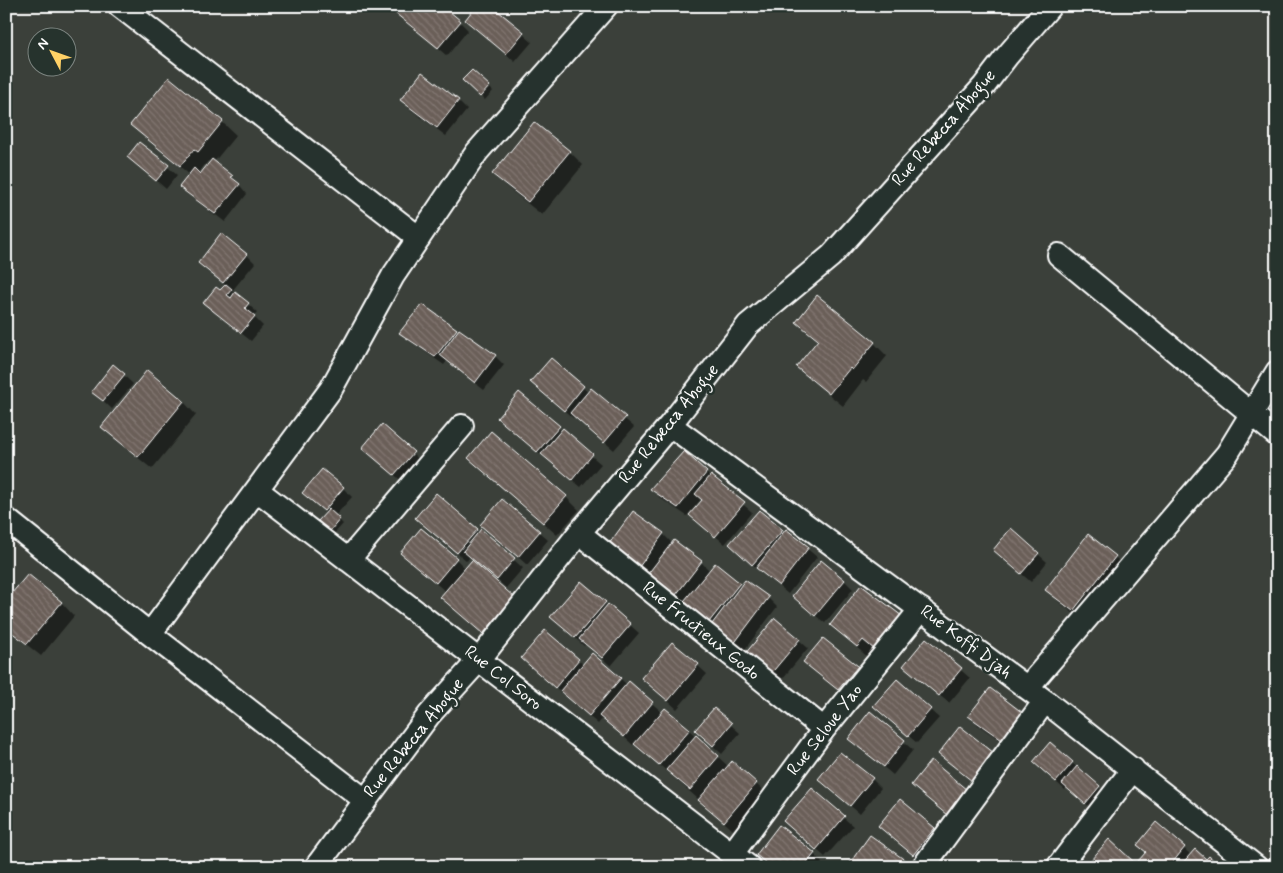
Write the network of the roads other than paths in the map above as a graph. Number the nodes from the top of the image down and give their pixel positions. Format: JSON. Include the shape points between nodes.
{"nodes":[{"id":1,"x":120,"y":6,"type":"edge"},
{"id":2,"x":606,"y":6,"type":"edge"},
{"id":3,"x":1050,"y":6,"type":"edge"},
{"id":4,"x":419,"y":238,"type":"junction"},
{"id":5,"x":1058,"y":255,"type":"dead end"},
{"id":6,"x":1277,"y":372,"type":"edge"},
{"id":7,"x":1251,"y":415,"type":"junction"},
{"id":8,"x":670,"y":425,"type":"junction"},
{"id":9,"x":462,"y":426,"type":"dead end"},
{"id":10,"x":1277,"y":435,"type":"edge"},
{"id":11,"x":257,"y":490,"type":"junction"},
{"id":12,"x":6,"y":519,"type":"edge"},
{"id":13,"x":579,"y":533,"type":"junction"},
{"id":14,"x":348,"y":560,"type":"junction"},
{"id":15,"x":921,"y":609,"type":"junction"},
{"id":16,"x":150,"y":634,"type":"junction"},
{"id":17,"x":479,"y":660,"type":"junction"},
{"id":18,"x":1027,"y":688,"type":"junction"},
{"id":19,"x":1045,"y":701,"type":"junction"},
{"id":20,"x":824,"y":729,"type":"junction"},
{"id":21,"x":1134,"y":769,"type":"junction"},
{"id":22,"x":365,"y":800,"type":"junction"},
{"id":23,"x":740,"y":860,"type":"edge"},
{"id":24,"x":316,"y":867,"type":"edge"},
{"id":25,"x":923,"y":867,"type":"edge"},
{"id":26,"x":1058,"y":867,"type":"edge"},
{"id":27,"x":1256,"y":867,"type":"edge"}],
"edges":[{"from":1,"to":4,"type":"street"},
{"from":2,"to":4,"type":"street","via":[[477,152]]},
{"from":3,"to":8,"type":"street","name":"Rue Rebecca Abogue","via":[[984,86],[831,256],[748,325]]},
{"from":4,"to":11,"type":"street","via":[[393,276],[331,389]]},
{"from":5,"to":7,"type":"street"},
{"from":6,"to":7,"type":"street"},
{"from":7,"to":10,"type":"street"},
{"from":7,"to":18,"type":"street","via":[[1227,454]]},
{"from":8,"to":13,"type":"street","name":"Rue Rebecca Abogue"},
{"from":8,"to":15,"type":"street","name":"Rue Koffi Djah"},
{"from":9,"to":14,"type":"street"},
{"from":11,"to":14,"type":"street","name":"Rue Col Soro"},
{"from":11,"to":16,"type":"street"},
{"from":12,"to":16,"type":"street"},
{"from":13,"to":17,"type":"street","name":"Rue Rebecca Abogue"},
{"from":13,"to":20,"type":"street","name":"Rue Fructieux Godo"},
{"from":14,"to":17,"type":"street","name":"Rue Col Soro"},
{"from":15,"to":18,"type":"street","name":"Rue Koffi Djah"},
{"from":15,"to":20,"type":"street","name":"Rue Seloue Yao"},
{"from":16,"to":22,"type":"street"},
{"from":17,"to":22,"type":"street","name":"Rue Rebecca Abogue","via":[[428,715]]},
{"from":17,"to":23,"type":"street","name":"Rue Col Soro"},
{"from":18,"to":19,"type":"street","name":"Rue Koffi Djah"},
{"from":19,"to":21,"type":"street","name":"Rue Koffi Djah"},
{"from":19,"to":25,"type":"street"},
{"from":20,"to":23,"type":"street","name":"Rue Seloue Yao"},
{"from":21,"to":26,"type":"street"},
{"from":21,"to":27,"type":"street","name":"Rue Koffi Djah"},
{"from":22,"to":24,"type":"street","name":"Rue Rebecca Abogue"}]}
